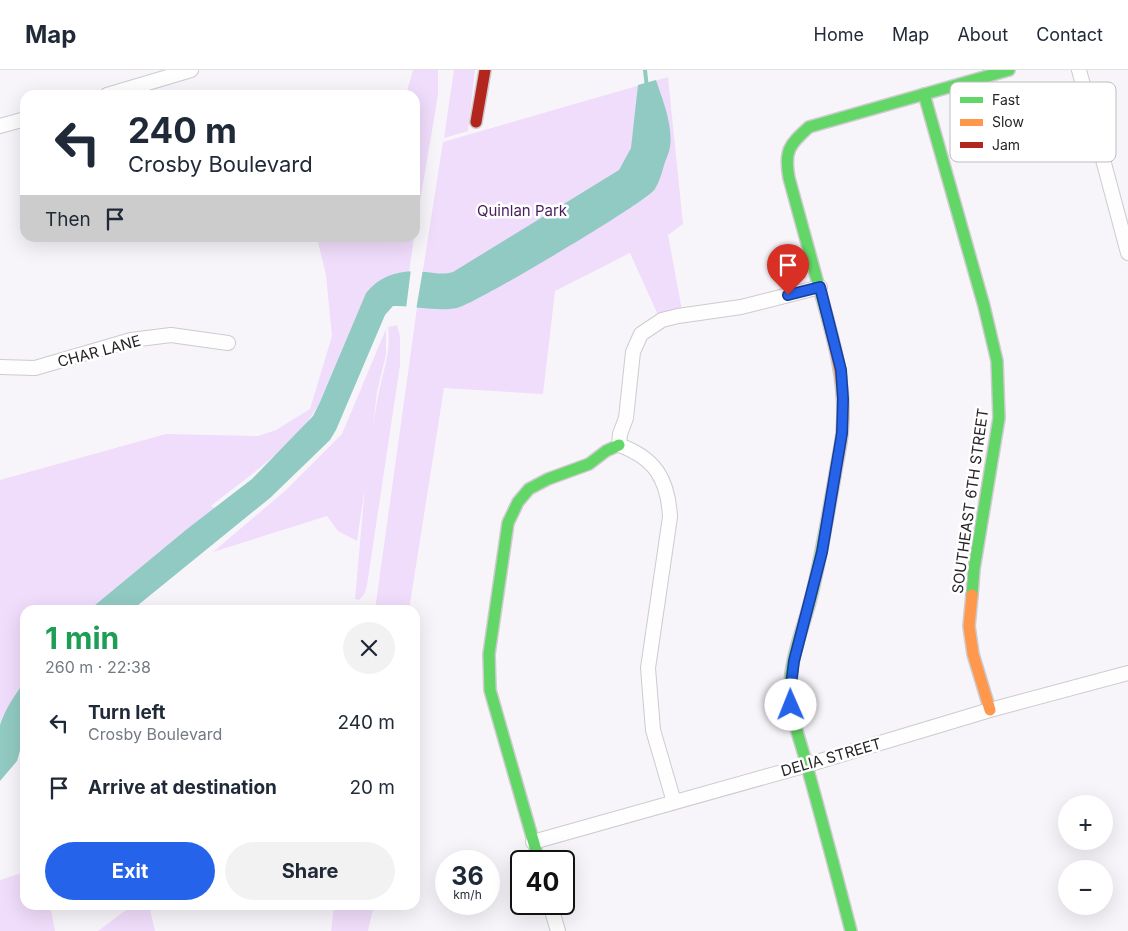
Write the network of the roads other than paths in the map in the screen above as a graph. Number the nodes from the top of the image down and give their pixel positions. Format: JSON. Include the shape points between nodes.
{"nodes":[{"id":1,"x":191,"y":70,"type":"edge"},
{"id":2,"x":486,"y":70,"type":"edge"},
{"id":3,"x":1009,"y":70,"type":"edge"},
{"id":4,"x":966,"y":82,"type":"edge"},
{"id":5,"x":950,"y":87,"type":"edge"},
{"id":6,"x":124,"y":90,"type":"edge"},
{"id":7,"x":924,"y":94,"type":"junction"},
{"id":8,"x":20,"y":120,"type":"edge"},
{"id":9,"x":476,"y":122,"type":"dead end"},
{"id":10,"x":0,"y":126,"type":"edge"},
{"id":11,"x":1104,"y":162,"type":"edge"},
{"id":12,"x":1128,"y":253,"type":"edge"},
{"id":13,"x":820,"y":287,"type":"junction"},
{"id":14,"x":228,"y":343,"type":"dead end"},
{"id":15,"x":0,"y":366,"type":"edge"},
{"id":16,"x":619,"y":445,"type":"junction"},
{"id":17,"x":1128,"y":672,"type":"edge"},
{"id":18,"x":990,"y":710,"type":"junction"},
{"id":19,"x":807,"y":765,"type":"junction"},
{"id":20,"x":674,"y":802,"type":"junction"},
{"id":21,"x":533,"y":842,"type":"junction"},
{"id":22,"x":536,"y":850,"type":"edge"},
{"id":23,"x":553,"y":915,"type":"edge"},
{"id":24,"x":558,"y":931,"type":"edge"},
{"id":25,"x":852,"y":931,"type":"edge"}],
"edges":[{"from":1,"to":6,"type":"street"},
{"from":2,"to":9,"type":"street"},
{"from":3,"to":4,"type":"street"},
{"from":5,"to":7,"type":"street"},
{"from":7,"to":13,"type":"street","via":[[809,127],[789,145],[786,160],[789,178]]},
{"from":7,"to":18,"type":"street","name":"SOUTHEAST 6TH STREET","via":[[997,361],[999,418],[974,569],[969,626],[972,654]]},
{"from":8,"to":10,"type":"street"},
{"from":11,"to":12,"type":"street"},
{"from":13,"to":16,"type":"street","via":[[741,307],[662,320],[641,334],[633,352],[626,418]]},
{"from":13,"to":19,"type":"street","via":[[841,370],[843,399],[842,433],[822,552],[791,674],[792,717]]},
{"from":14,"to":15,"type":"street","name":"CHAR LANE","via":[[171,335],[131,340],[35,368]]},
{"from":16,"to":20,"type":"street","via":[[652,463],[669,498],[670,517],[648,668],[653,730]]},
{"from":16,"to":21,"type":"street","via":[[589,464],[528,489],[508,523],[489,654],[490,690]]},
{"from":17,"to":18,"type":"street","name":"DELIA STREET"},
{"from":18,"to":19,"type":"street","name":"DELIA STREET"},
{"from":19,"to":20,"type":"street","name":"DELIA STREET"},
{"from":19,"to":25,"type":"street"},
{"from":20,"to":21,"type":"street","name":"DELIA STREET"},
{"from":21,"to":22,"type":"street"},
{"from":23,"to":24,"type":"street"}]}
